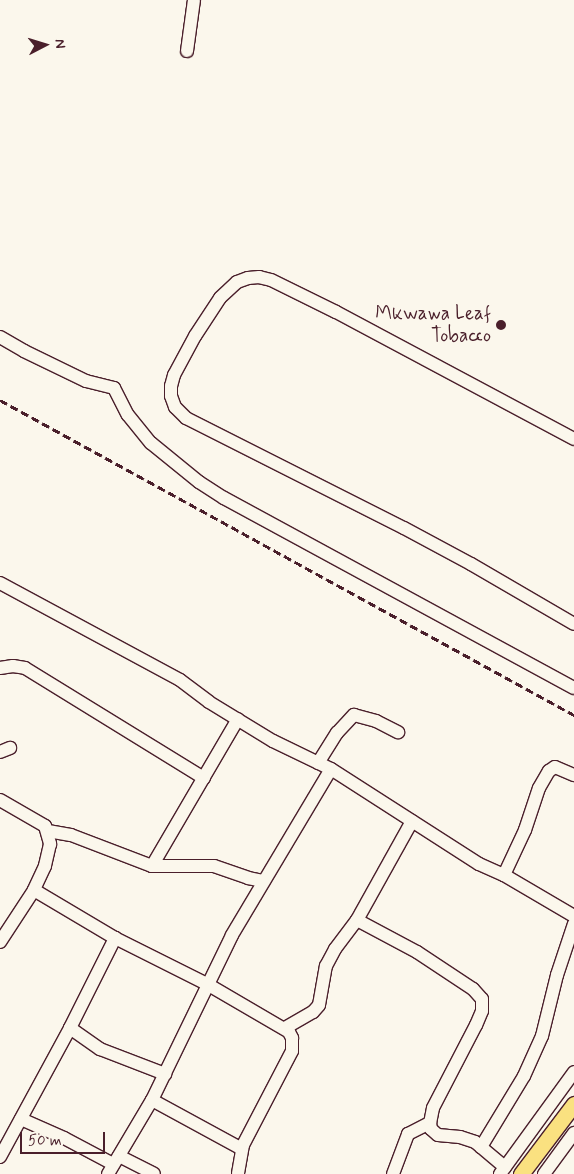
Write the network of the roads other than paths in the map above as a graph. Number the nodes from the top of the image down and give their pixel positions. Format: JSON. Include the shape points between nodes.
{"nodes":[{"id":1,"x":194,"y":0,"type":"edge"},
{"id":2,"x":187,"y":51,"type":"dead end"},
{"id":3,"x":0,"y":337,"type":"edge"},
{"id":4,"x":574,"y":439,"type":"edge"},
{"id":5,"x":0,"y":583,"type":"edge"},
{"id":6,"x":574,"y":624,"type":"edge"},
{"id":7,"x":0,"y":668,"type":"edge"},
{"id":8,"x":574,"y":688,"type":"edge"},
{"id":9,"x":238,"y":719,"type":"junction"},
{"id":10,"x":398,"y":732,"type":"dead end"},
{"id":11,"x":318,"y":763,"type":"junction"},
{"id":12,"x":331,"y":769,"type":"junction"},
{"id":13,"x":574,"y":775,"type":"edge"},
{"id":14,"x":204,"y":778,"type":"junction"},
{"id":15,"x":0,"y":800,"type":"edge"},
{"id":16,"x":412,"y":821,"type":"junction"},
{"id":17,"x":48,"y":831,"type":"junction"},
{"id":18,"x":152,"y":866,"type":"junction"},
{"id":19,"x":504,"y":876,"type":"junction"},
{"id":20,"x":264,"y":881,"type":"junction"},
{"id":21,"x":34,"y":890,"type":"junction"},
{"id":22,"x":574,"y":916,"type":"edge"},
{"id":23,"x":357,"y":920,"type":"junction"},
{"id":24,"x":574,"y":924,"type":"edge"},
{"id":25,"x":115,"y":938,"type":"junction"},
{"id":26,"x":0,"y":942,"type":"edge"},
{"id":27,"x":207,"y":984,"type":"junction"},
{"id":28,"x":70,"y":1028,"type":"junction"},
{"id":29,"x":285,"y":1028,"type":"junction"},
{"id":30,"x":574,"y":1072,"type":"edge"},
{"id":31,"x":165,"y":1074,"type":"junction"},
{"id":32,"x":152,"y":1100,"type":"junction"},
{"id":33,"x":574,"y":1104,"type":"edge"},
{"id":34,"x":21,"y":1119,"type":"junction"},
{"id":35,"x":430,"y":1124,"type":"junction"},
{"id":36,"x":574,"y":1133,"type":"edge"},
{"id":37,"x":481,"y":1147,"type":"junction"},
{"id":38,"x":242,"y":1150,"type":"junction"},
{"id":39,"x":0,"y":1156,"type":"edge"},
{"id":40,"x":113,"y":1165,"type":"edge"},
{"id":41,"x":503,"y":1170,"type":"edge"},
{"id":42,"x":154,"y":1174,"type":"edge"},
{"id":43,"x":230,"y":1174,"type":"edge"},
{"id":44,"x":238,"y":1174,"type":"edge"},
{"id":45,"x":392,"y":1174,"type":"edge"},
{"id":46,"x":521,"y":1174,"type":"edge"},
{"id":47,"x":544,"y":1174,"type":"edge"}],
"edges":[{"from":1,"to":2,"type":"street"},
{"from":3,"to":8,"type":"street","via":[[86,381],[114,388],[128,415],[151,444],[224,498]]},
{"from":4,"to":6,"type":"street","via":[[336,312],[259,277],[237,282],[220,298],[195,336],[171,386],[175,407],[186,418],[404,528]]},
{"from":5,"to":9,"type":"street","via":[[180,680]]},
{"from":7,"to":14,"type":"street","via":[[25,668]]},
{"from":9,"to":11,"type":"street"},
{"from":9,"to":14,"type":"street"},
{"from":10,"to":11,"type":"street","via":[[354,715],[337,733]]},
{"from":11,"to":12,"type":"street"},
{"from":12,"to":16,"type":"street"},
{"from":12,"to":20,"type":"street"},
{"from":13,"to":19,"type":"street","via":[[555,767],[549,771]]},
{"from":14,"to":18,"type":"street"},
{"from":15,"to":17,"type":"street"},
{"from":16,"to":19,"type":"street","via":[[456,851]]},
{"from":16,"to":23,"type":"street"},
{"from":17,"to":18,"type":"street","via":[[71,835]]},
{"from":17,"to":21,"type":"street","via":[[50,844],[45,866]]},
{"from":18,"to":20,"type":"street","via":[[214,866]]},
{"from":19,"to":22,"type":"street"},
{"from":20,"to":27,"type":"street"},
{"from":21,"to":25,"type":"street"},
{"from":21,"to":26,"type":"street"},
{"from":23,"to":29,"type":"street","via":[[326,966],[319,1005]]},
{"from":23,"to":35,"type":"street","via":[[410,948],[473,989],[482,999],[482,1011],[432,1108]]},
{"from":24,"to":37,"type":"street","via":[[542,1036],[524,1076]]},
{"from":25,"to":27,"type":"street"},
{"from":25,"to":28,"type":"street"},
{"from":27,"to":29,"type":"street"},
{"from":27,"to":31,"type":"street"},
{"from":28,"to":31,"type":"street","via":[[100,1049]]},
{"from":28,"to":34,"type":"street"},
{"from":29,"to":38,"type":"street","via":[[292,1038],[292,1051]]},
{"from":30,"to":41,"type":"street"},
{"from":31,"to":32,"type":"street"},
{"from":32,"to":38,"type":"street"},
{"from":32,"to":40,"type":"street"},
{"from":33,"to":46,"type":"main road"},
{"from":34,"to":39,"type":"street"},
{"from":34,"to":40,"type":"street","via":[[57,1134]]},
{"from":35,"to":37,"type":"street","via":[[438,1135],[460,1137]]},
{"from":35,"to":45,"type":"street","via":[[408,1134]]},
{"from":36,"to":47,"type":"street"},
{"from":37,"to":41,"type":"street"},
{"from":38,"to":44,"type":"street"},
{"from":40,"to":42,"type":"street"},
{"from":43,"to":44,"type":"street"}]}
